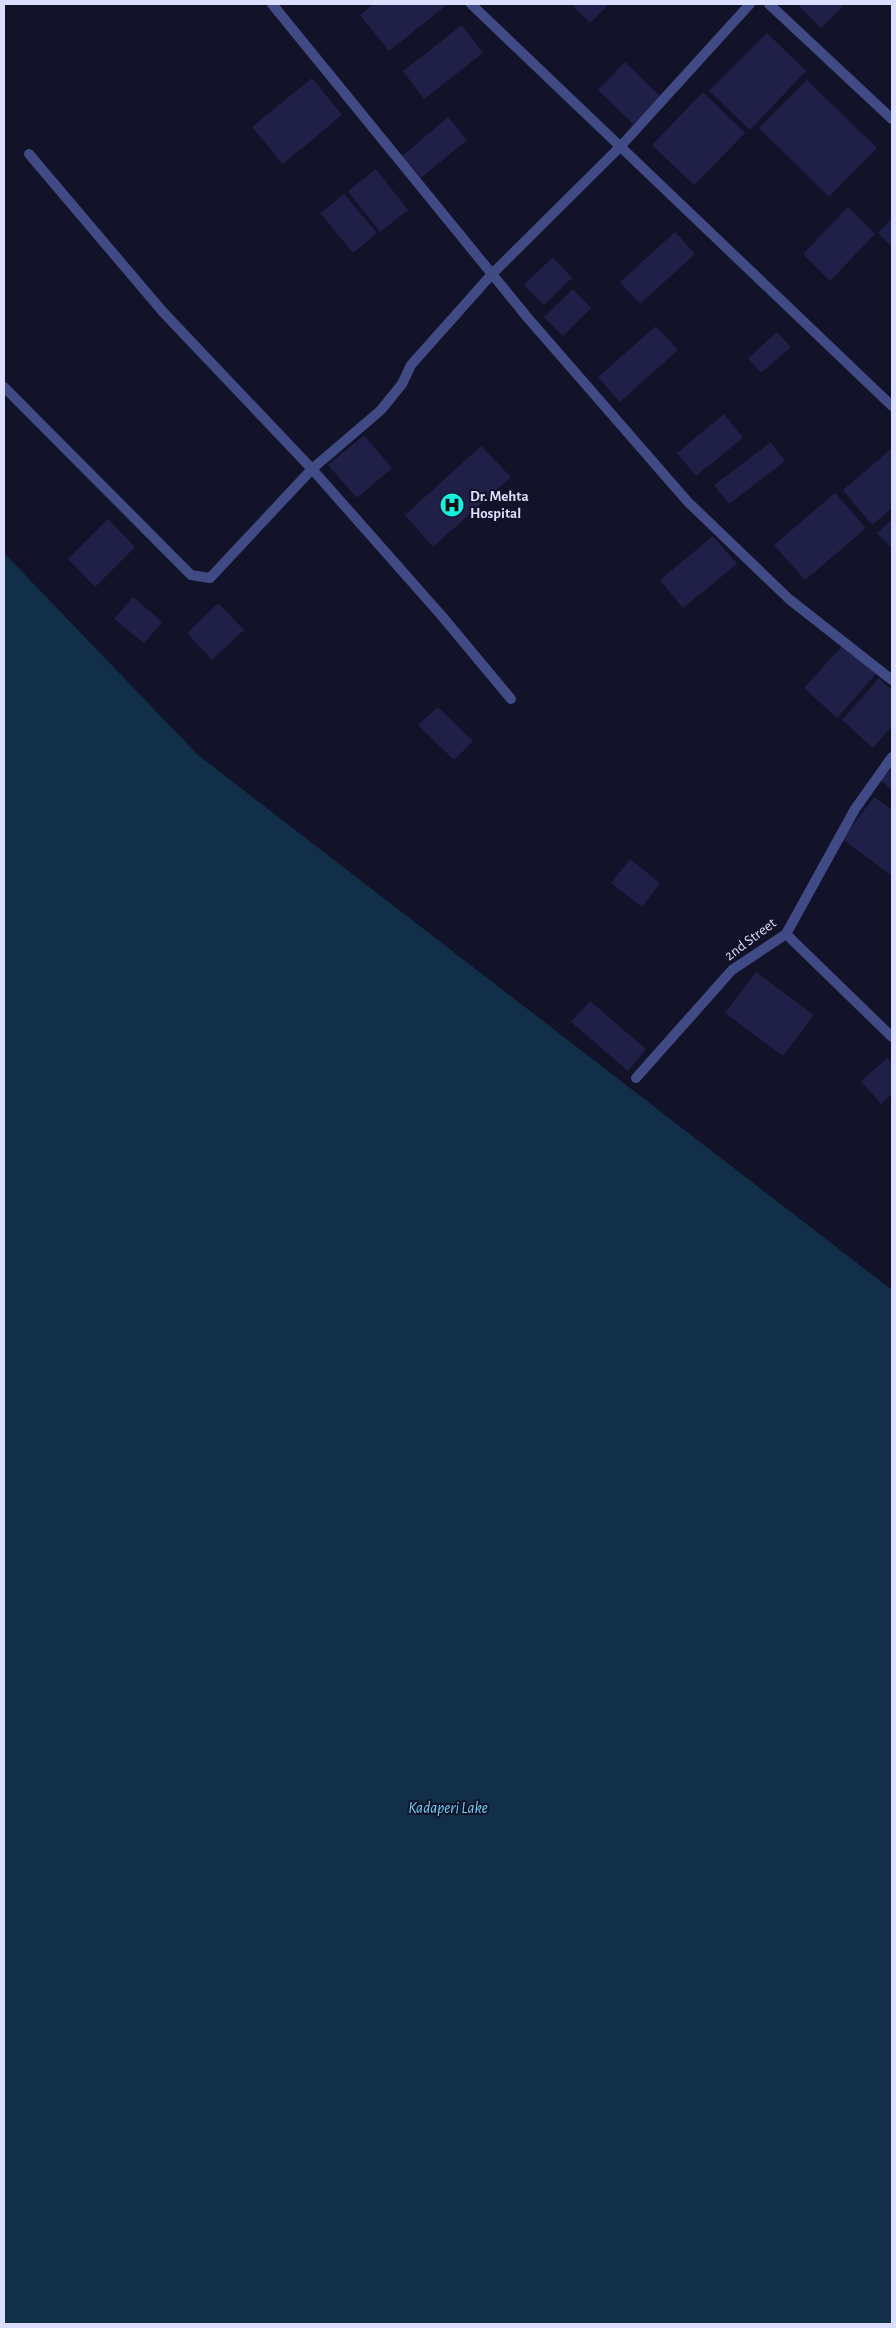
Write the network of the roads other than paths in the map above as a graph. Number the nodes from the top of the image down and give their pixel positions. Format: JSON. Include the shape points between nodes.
{"nodes":[{"id":1,"x":272,"y":4,"type":"edge"},
{"id":2,"x":471,"y":4,"type":"edge"},
{"id":3,"x":750,"y":4,"type":"edge"},
{"id":4,"x":769,"y":4,"type":"edge"},
{"id":5,"x":892,"y":119,"type":"edge"},
{"id":6,"x":620,"y":147,"type":"junction"},
{"id":7,"x":28,"y":154,"type":"dead end"},
{"id":8,"x":492,"y":274,"type":"junction"},
{"id":9,"x":4,"y":387,"type":"edge"},
{"id":10,"x":892,"y":406,"type":"edge"},
{"id":11,"x":312,"y":469,"type":"junction"},
{"id":12,"x":892,"y":680,"type":"edge"},
{"id":13,"x":511,"y":699,"type":"dead end"},
{"id":14,"x":892,"y":757,"type":"edge"},
{"id":15,"x":786,"y":934,"type":"junction"},
{"id":16,"x":892,"y":1038,"type":"edge"},
{"id":17,"x":636,"y":1078,"type":"dead end"}],
"edges":[{"from":1,"to":8,"type":"street"},
{"from":2,"to":6,"type":"street"},
{"from":3,"to":6,"type":"street"},
{"from":4,"to":5,"type":"street"},
{"from":6,"to":8,"type":"street"},
{"from":6,"to":10,"type":"street"},
{"from":7,"to":11,"type":"street","via":[[163,312]]},
{"from":8,"to":11,"type":"street","via":[[411,365],[402,384],[381,410]]},
{"from":8,"to":12,"type":"street","via":[[688,502],[789,599]]},
{"from":9,"to":11,"type":"street","via":[[191,575],[210,578]]},
{"from":11,"to":13,"type":"street"},
{"from":14,"to":15,"type":"street","name":"2nd Street","via":[[855,809]]},
{"from":15,"to":16,"type":"street"},
{"from":15,"to":17,"type":"street","name":"2nd Street","via":[[732,970]]}]}
